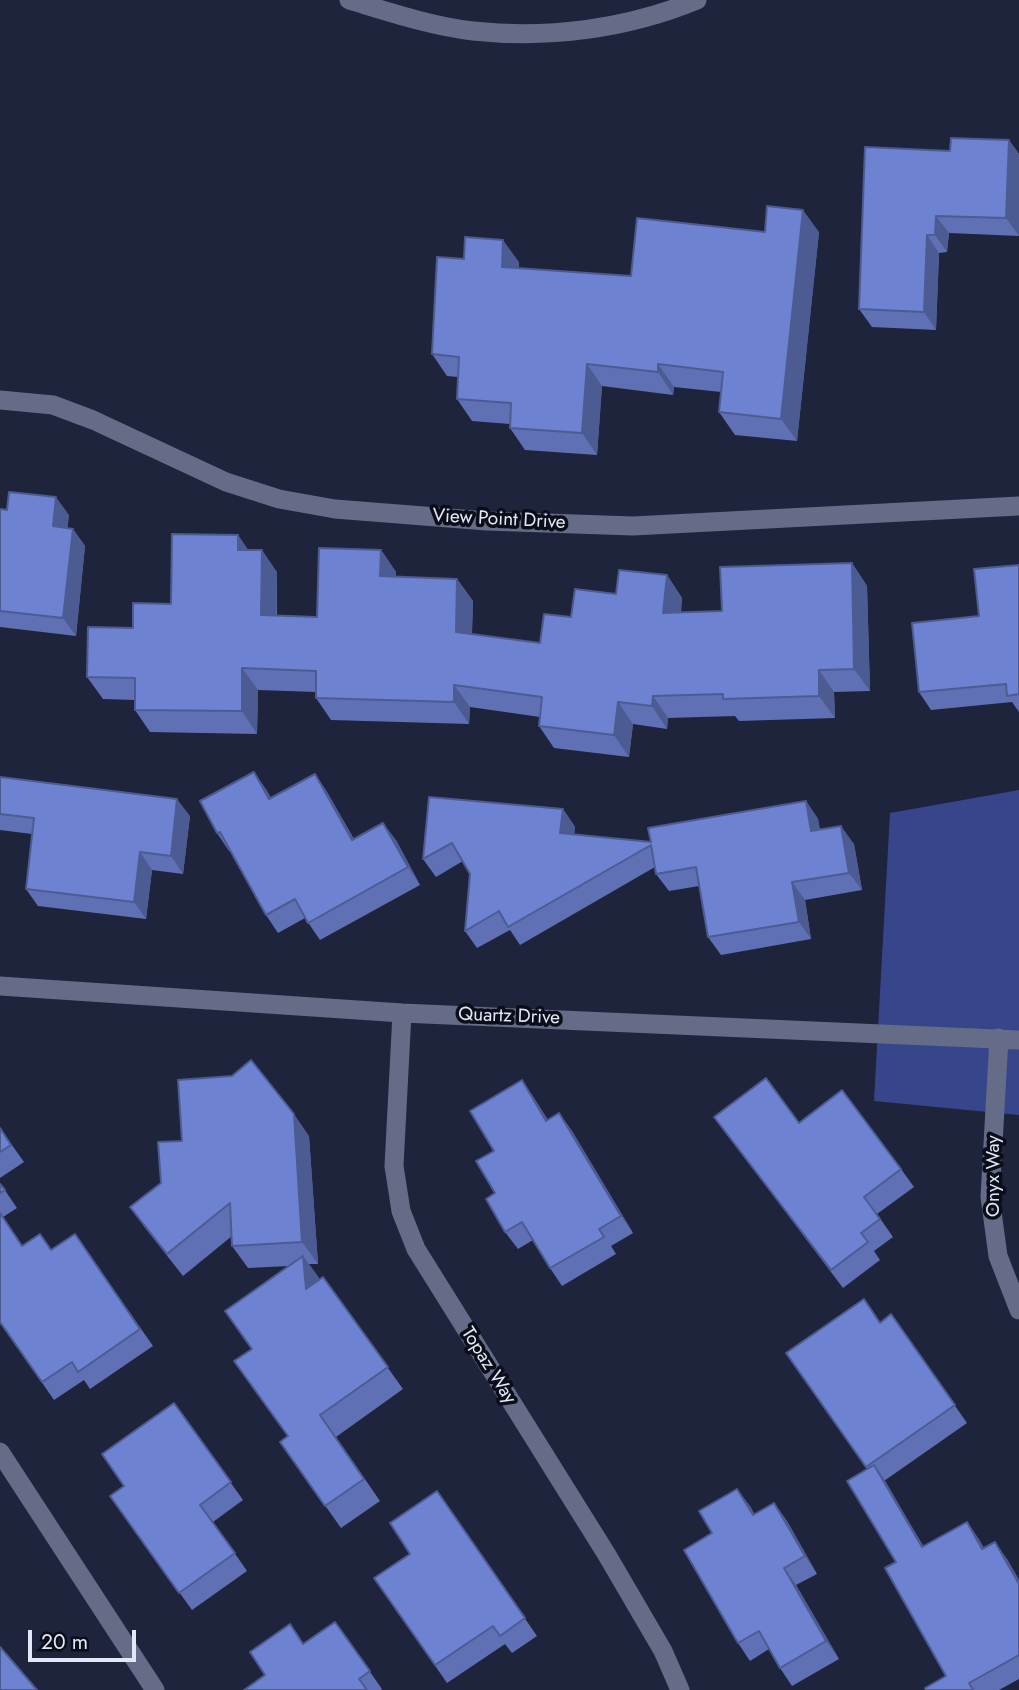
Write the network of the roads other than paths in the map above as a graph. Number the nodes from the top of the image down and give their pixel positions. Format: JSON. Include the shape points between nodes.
{"nodes":[{"id":1,"x":349,"y":0,"type":"edge"},
{"id":2,"x":697,"y":0,"type":"edge"},
{"id":3,"x":0,"y":400,"type":"edge"},
{"id":4,"x":1019,"y":506,"type":"edge"},
{"id":5,"x":0,"y":986,"type":"edge"},
{"id":6,"x":402,"y":1013,"type":"junction"},
{"id":7,"x":999,"y":1038,"type":"junction"},
{"id":8,"x":1019,"y":1041,"type":"edge"},
{"id":9,"x":1019,"y":1310,"type":"edge"},
{"id":10,"x":0,"y":1452,"type":"edge"},
{"id":11,"x":155,"y":1690,"type":"edge"},
{"id":12,"x":680,"y":1690,"type":"edge"}],
"edges":[{"from":1,"to":2,"type":"street","via":[[410,19],[473,31],[562,34],[662,15]]},
{"from":3,"to":4,"type":"street","name":"View Point Drive","via":[[53,405],[226,482],[279,499],[335,509],[634,526]]},
{"from":5,"to":6,"type":"street","name":"Quartz Drive"},
{"from":6,"to":7,"type":"street","name":"Quartz Drive"},
{"from":6,"to":12,"type":"street","name":"Topaz Way","via":[[394,1167],[401,1211],[416,1249],[607,1555],[663,1651]]},
{"from":7,"to":8,"type":"street","name":"Quartz Drive"},
{"from":7,"to":9,"type":"street","name":"Onyx Way","via":[[990,1197],[998,1256]]},
{"from":10,"to":11,"type":"street"}]}
